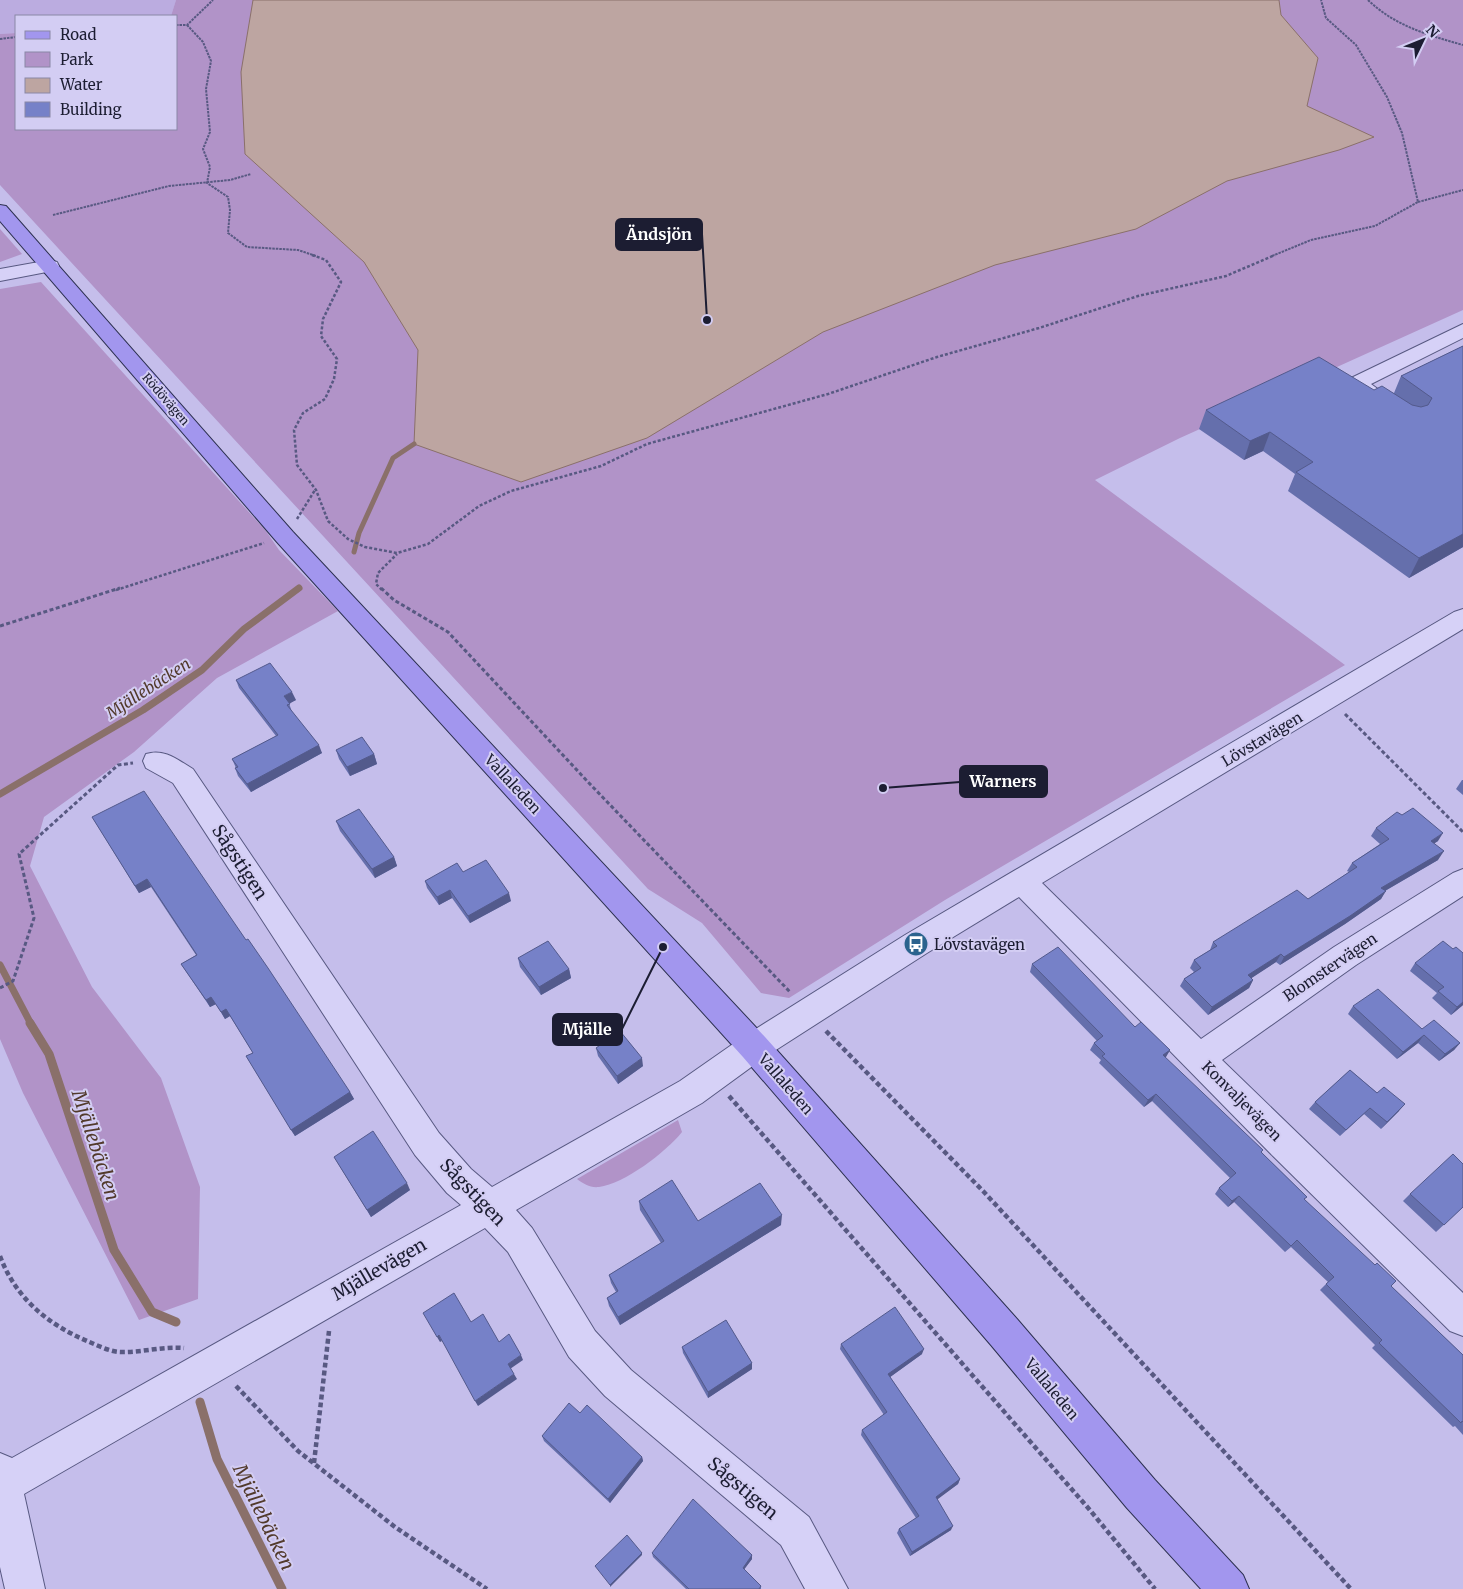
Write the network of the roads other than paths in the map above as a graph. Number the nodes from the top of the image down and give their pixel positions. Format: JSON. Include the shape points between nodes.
{"nodes":[{"id":1,"x":0,"y":210,"type":"edge"},
{"id":2,"x":50,"y":266,"type":"junction"},
{"id":3,"x":0,"y":275,"type":"edge"},
{"id":4,"x":1463,"y":330,"type":"edge"},
{"id":5,"x":1403,"y":413,"type":"edge"},
{"id":6,"x":333,"y":587,"type":"joint"},
{"id":7,"x":1463,"y":618,"type":"edge"},
{"id":8,"x":156,"y":761,"type":"road end"},
{"id":9,"x":1463,"y":881,"type":"edge"},
{"id":10,"x":1022,"y":882,"type":"junction"},
{"id":11,"x":754,"y":1047,"type":"junction"},
{"id":12,"x":1200,"y":1058,"type":"junction"},
{"id":13,"x":488,"y":1206,"type":"junction"},
{"id":14,"x":1463,"y":1318,"type":"edge"},
{"id":15,"x":1,"y":1481,"type":"edge"},
{"id":16,"x":25,"y":1589,"type":"edge"},
{"id":17,"x":828,"y":1589,"type":"edge"},
{"id":18,"x":1229,"y":1589,"type":"edge"}],
"edges":[{"from":1,"to":2,"type":"main road","name":"Rödövägen"},
{"from":2,"to":3,"type":"street"},
{"from":2,"to":6,"type":"main road","name":"Rödövägen","via":[[285,537]]},
{"from":4,"to":5,"type":"street","via":[[1356,383]]},
{"from":6,"to":11,"type":"main road","name":"Vallaleden"},
{"from":7,"to":10,"type":"street","name":"Lövstavägen"},
{"from":8,"to":13,"type":"street","name":"Sågstigen","via":[[183,776],[427,1144],[458,1181]]},
{"from":9,"to":12,"type":"street","name":"Blomstervägen","via":[[1345,956]]},
{"from":10,"to":11,"type":"street","name":"Lövstavägen","via":[[916,944]]},
{"from":10,"to":12,"type":"street","name":"Konvaljevägen"},
{"from":11,"to":13,"type":"street","name":"Mjällevägen","via":[[712,1077]]},
{"from":11,"to":18,"type":"main road","name":"Vallaleden","via":[[1141,1494]]},
{"from":12,"to":14,"type":"street","name":"Konvaljevägen"},
{"from":13,"to":15,"type":"street","name":"Mjällevägen","via":[[215,1364]]},
{"from":13,"to":17,"type":"street","name":"Sågstigen","via":[[520,1240],[582,1344],[618,1383],[795,1531]]},
{"from":15,"to":16,"type":"street"}]}
